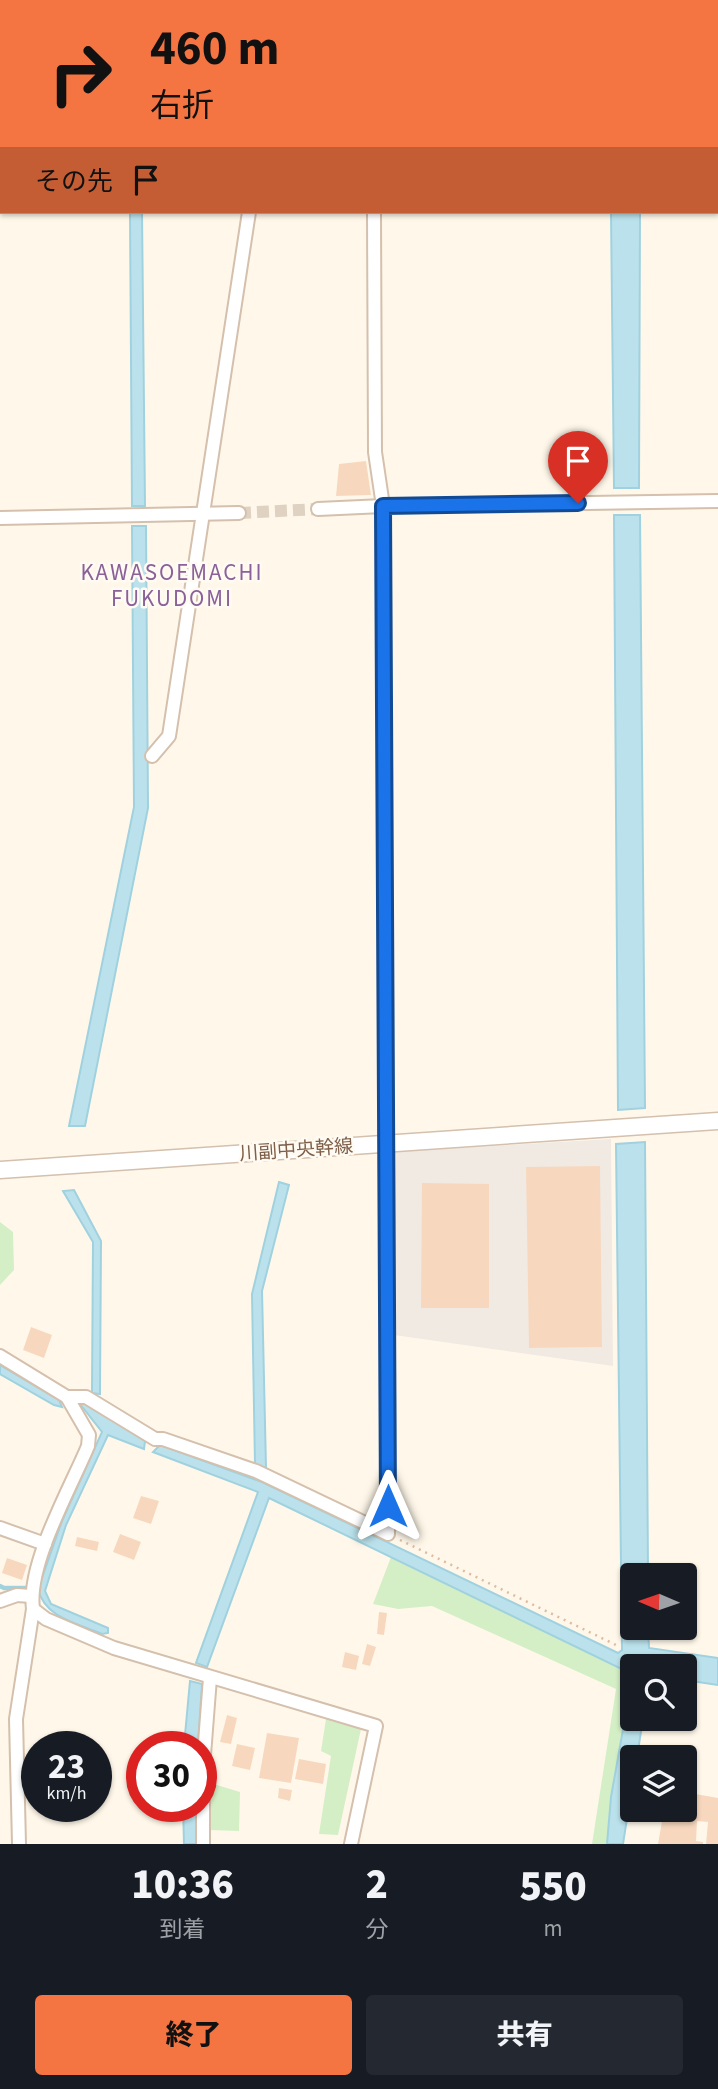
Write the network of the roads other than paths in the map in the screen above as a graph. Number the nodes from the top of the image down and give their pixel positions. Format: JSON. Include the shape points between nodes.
{"nodes":[{"id":1,"x":249,"y":214,"type":"edge"},
{"id":2,"x":374,"y":214,"type":"edge"},
{"id":3,"x":718,"y":501,"type":"edge"},
{"id":4,"x":383,"y":506,"type":"junction"},
{"id":5,"x":318,"y":509,"type":"tunnel mouth"},
{"id":6,"x":239,"y":513,"type":"tunnel mouth"},
{"id":7,"x":204,"y":514,"type":"junction"},
{"id":8,"x":0,"y":518,"type":"edge"},
{"id":9,"x":152,"y":756,"type":"dead end"},
{"id":10,"x":718,"y":1121,"type":"edge"},
{"id":11,"x":387,"y":1143,"type":"junction"},
{"id":12,"x":0,"y":1170,"type":"edge"},
{"id":13,"x":0,"y":1356,"type":"edge"},
{"id":14,"x":67,"y":1397,"type":"junction"},
{"id":15,"x":0,"y":1528,"type":"edge"},
{"id":16,"x":46,"y":1544,"type":"junction"},
{"id":17,"x":31,"y":1596,"type":"junction"},
{"id":18,"x":0,"y":1601,"type":"edge"},
{"id":19,"x":33,"y":1609,"type":"junction"},
{"id":20,"x":211,"y":1678,"type":"junction"},
{"id":21,"x":19,"y":1844,"type":"edge"},
{"id":22,"x":203,"y":1844,"type":"edge"},
{"id":23,"x":351,"y":1844,"type":"edge"}],
"edges":[{"from":1,"to":7,"type":"street"},
{"from":2,"to":4,"type":"street","via":[[375,452]]},
{"from":3,"to":4,"type":"street"},
{"from":4,"to":5,"type":"street"},
{"from":4,"to":11,"type":"street"},
{"from":6,"to":7,"type":"street"},
{"from":7,"to":8,"type":"street"},
{"from":7,"to":9,"type":"street","via":[[169,736]]},
{"from":10,"to":11,"type":"street","name":"川副中央幹線"},
{"from":11,"to":12,"type":"street","name":"川副中央幹線"},
{"from":11,"to":14,"type":"street","via":[[388,1534],[256,1471],[155,1439],[86,1397]]},
{"from":13,"to":14,"type":"street"},
{"from":14,"to":16,"type":"street","via":[[89,1434],[88,1446]]},
{"from":15,"to":16,"type":"street"},
{"from":16,"to":17,"type":"street"},
{"from":17,"to":18,"type":"street"},
{"from":17,"to":19,"type":"street"},
{"from":19,"to":20,"type":"street","via":[[114,1648]]},
{"from":19,"to":21,"type":"street","via":[[16,1719]]},
{"from":20,"to":22,"type":"street"},
{"from":20,"to":23,"type":"street","via":[[376,1726]]}]}
